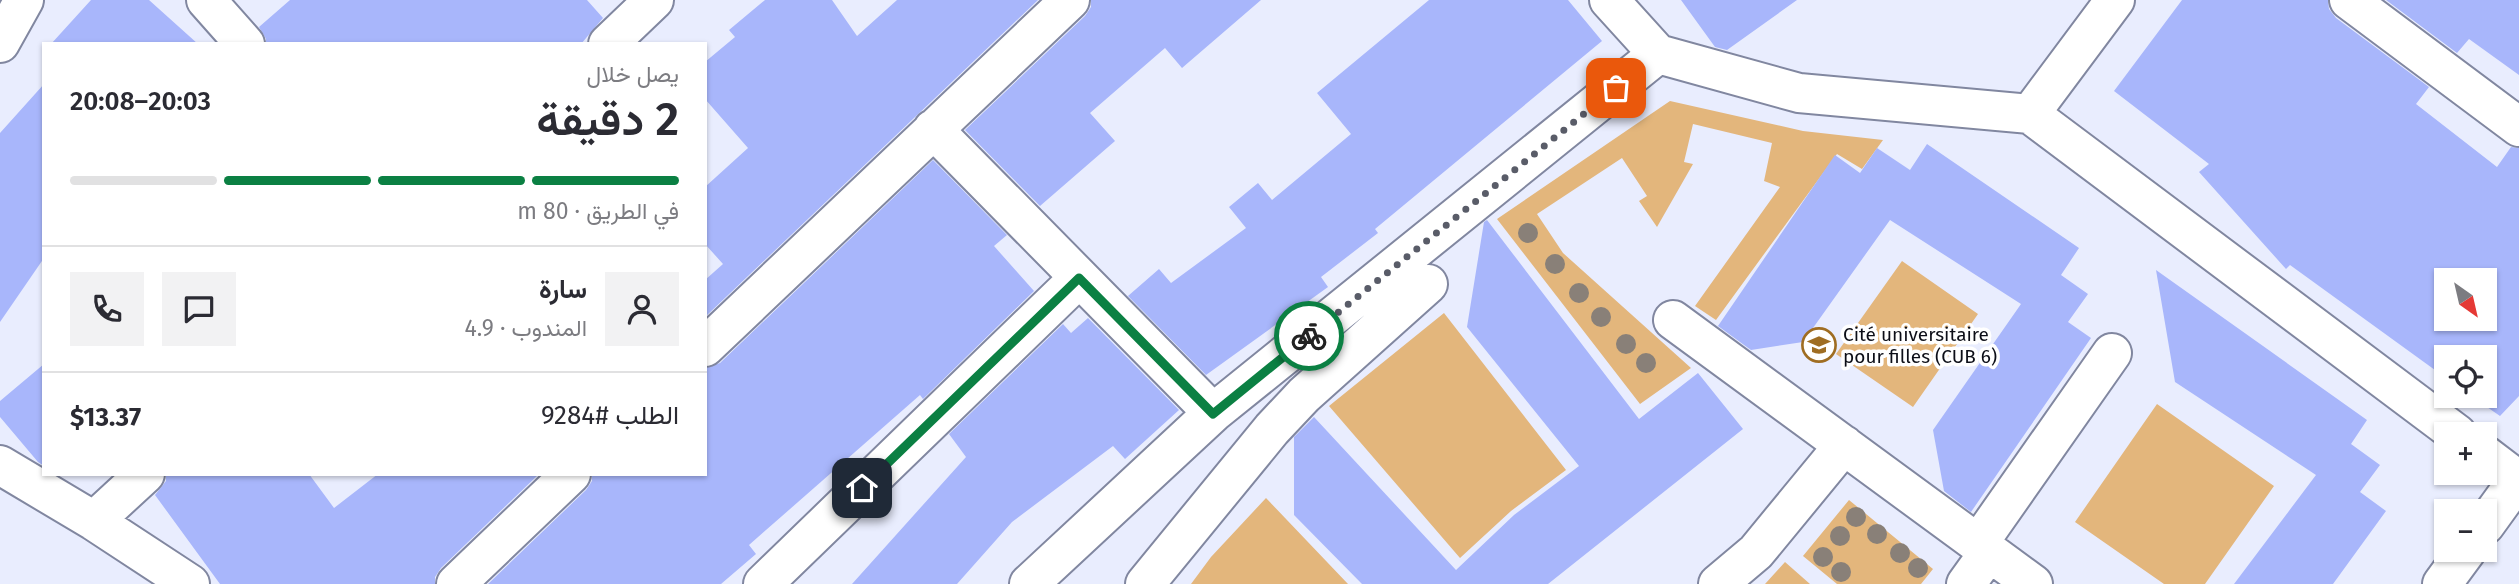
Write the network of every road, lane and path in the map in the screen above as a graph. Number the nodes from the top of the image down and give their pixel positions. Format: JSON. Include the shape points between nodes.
{"nodes":[{"id":1,"x":24,"y":0,"type":"edge"},
{"id":2,"x":654,"y":0,"type":"edge"},
{"id":3,"x":1070,"y":0,"type":"edge"},
{"id":4,"x":1609,"y":0,"type":"edge"},
{"id":5,"x":2115,"y":0,"type":"edge"},
{"id":6,"x":2349,"y":0,"type":"edge"},
{"id":7,"x":610,"y":42,"type":"edge"},
{"id":8,"x":0,"y":43,"type":"edge"},
{"id":9,"x":1658,"y":54,"type":"junction"},
{"id":10,"x":2030,"y":114,"type":"junction"},
{"id":11,"x":2519,"y":127,"type":"edge"},
{"id":12,"x":933,"y":129,"type":"junction"},
{"id":13,"x":1079,"y":278,"type":"junction"},
{"id":14,"x":1427,"y":284,"type":"dead end"},
{"id":15,"x":1673,"y":320,"type":"dead end"},
{"id":16,"x":707,"y":345,"type":"edge"},
{"id":17,"x":2112,"y":353,"type":"dead end"},
{"id":18,"x":1213,"y":414,"type":"junction"},
{"id":19,"x":2441,"y":422,"type":"edge"},
{"id":20,"x":1844,"y":445,"type":"junction"},
{"id":21,"x":2497,"y":464,"type":"edge"},
{"id":22,"x":0,"y":465,"type":"edge"},
{"id":23,"x":143,"y":476,"type":"edge"},
{"id":24,"x":569,"y":476,"type":"edge"},
{"id":25,"x":2518,"y":479,"type":"edge"},
{"id":26,"x":2497,"y":508,"type":"edge"},
{"id":27,"x":94,"y":521,"type":"junction"},
{"id":28,"x":1984,"y":548,"type":"junction"},
{"id":29,"x":2458,"y":562,"type":"edge"},
{"id":30,"x":190,"y":584,"type":"edge"},
{"id":31,"x":456,"y":584,"type":"edge"},
{"id":32,"x":763,"y":584,"type":"edge"},
{"id":33,"x":1029,"y":584,"type":"edge"},
{"id":34,"x":1145,"y":584,"type":"edge"},
{"id":35,"x":1718,"y":584,"type":"edge"},
{"id":36,"x":1966,"y":584,"type":"edge"},
{"id":37,"x":2033,"y":584,"type":"edge"},
{"id":38,"x":2442,"y":584,"type":"edge"}],
"edges":[{"from":1,"to":8,"type":"street"},
{"from":2,"to":7,"type":"street"},
{"from":3,"to":12,"type":"street"},
{"from":4,"to":9,"type":"street"},
{"from":5,"to":10,"type":"street"},
{"from":6,"to":11,"type":"street"},
{"from":9,"to":10,"type":"street","via":[[1799,93]]},
{"from":9,"to":18,"type":"street"},
{"from":10,"to":19,"type":"street"},
{"from":12,"to":13,"type":"street"},
{"from":12,"to":16,"type":"street"},
{"from":13,"to":18,"type":"street"},
{"from":13,"to":32,"type":"street"},
{"from":14,"to":34,"type":"street","via":[[1304,394]]},
{"from":15,"to":20,"type":"street"},
{"from":17,"to":28,"type":"street"},
{"from":18,"to":33,"type":"street"},
{"from":20,"to":28,"type":"street"},
{"from":20,"to":35,"type":"street","via":[[1756,552]]},
{"from":21,"to":25,"type":"street"},
{"from":22,"to":27,"type":"street"},
{"from":23,"to":27,"type":"street"},
{"from":24,"to":31,"type":"street"},
{"from":25,"to":26,"type":"street"},
{"from":27,"to":30,"type":"street"},
{"from":28,"to":36,"type":"street"},
{"from":28,"to":37,"type":"street"},
{"from":29,"to":38,"type":"street"}]}
